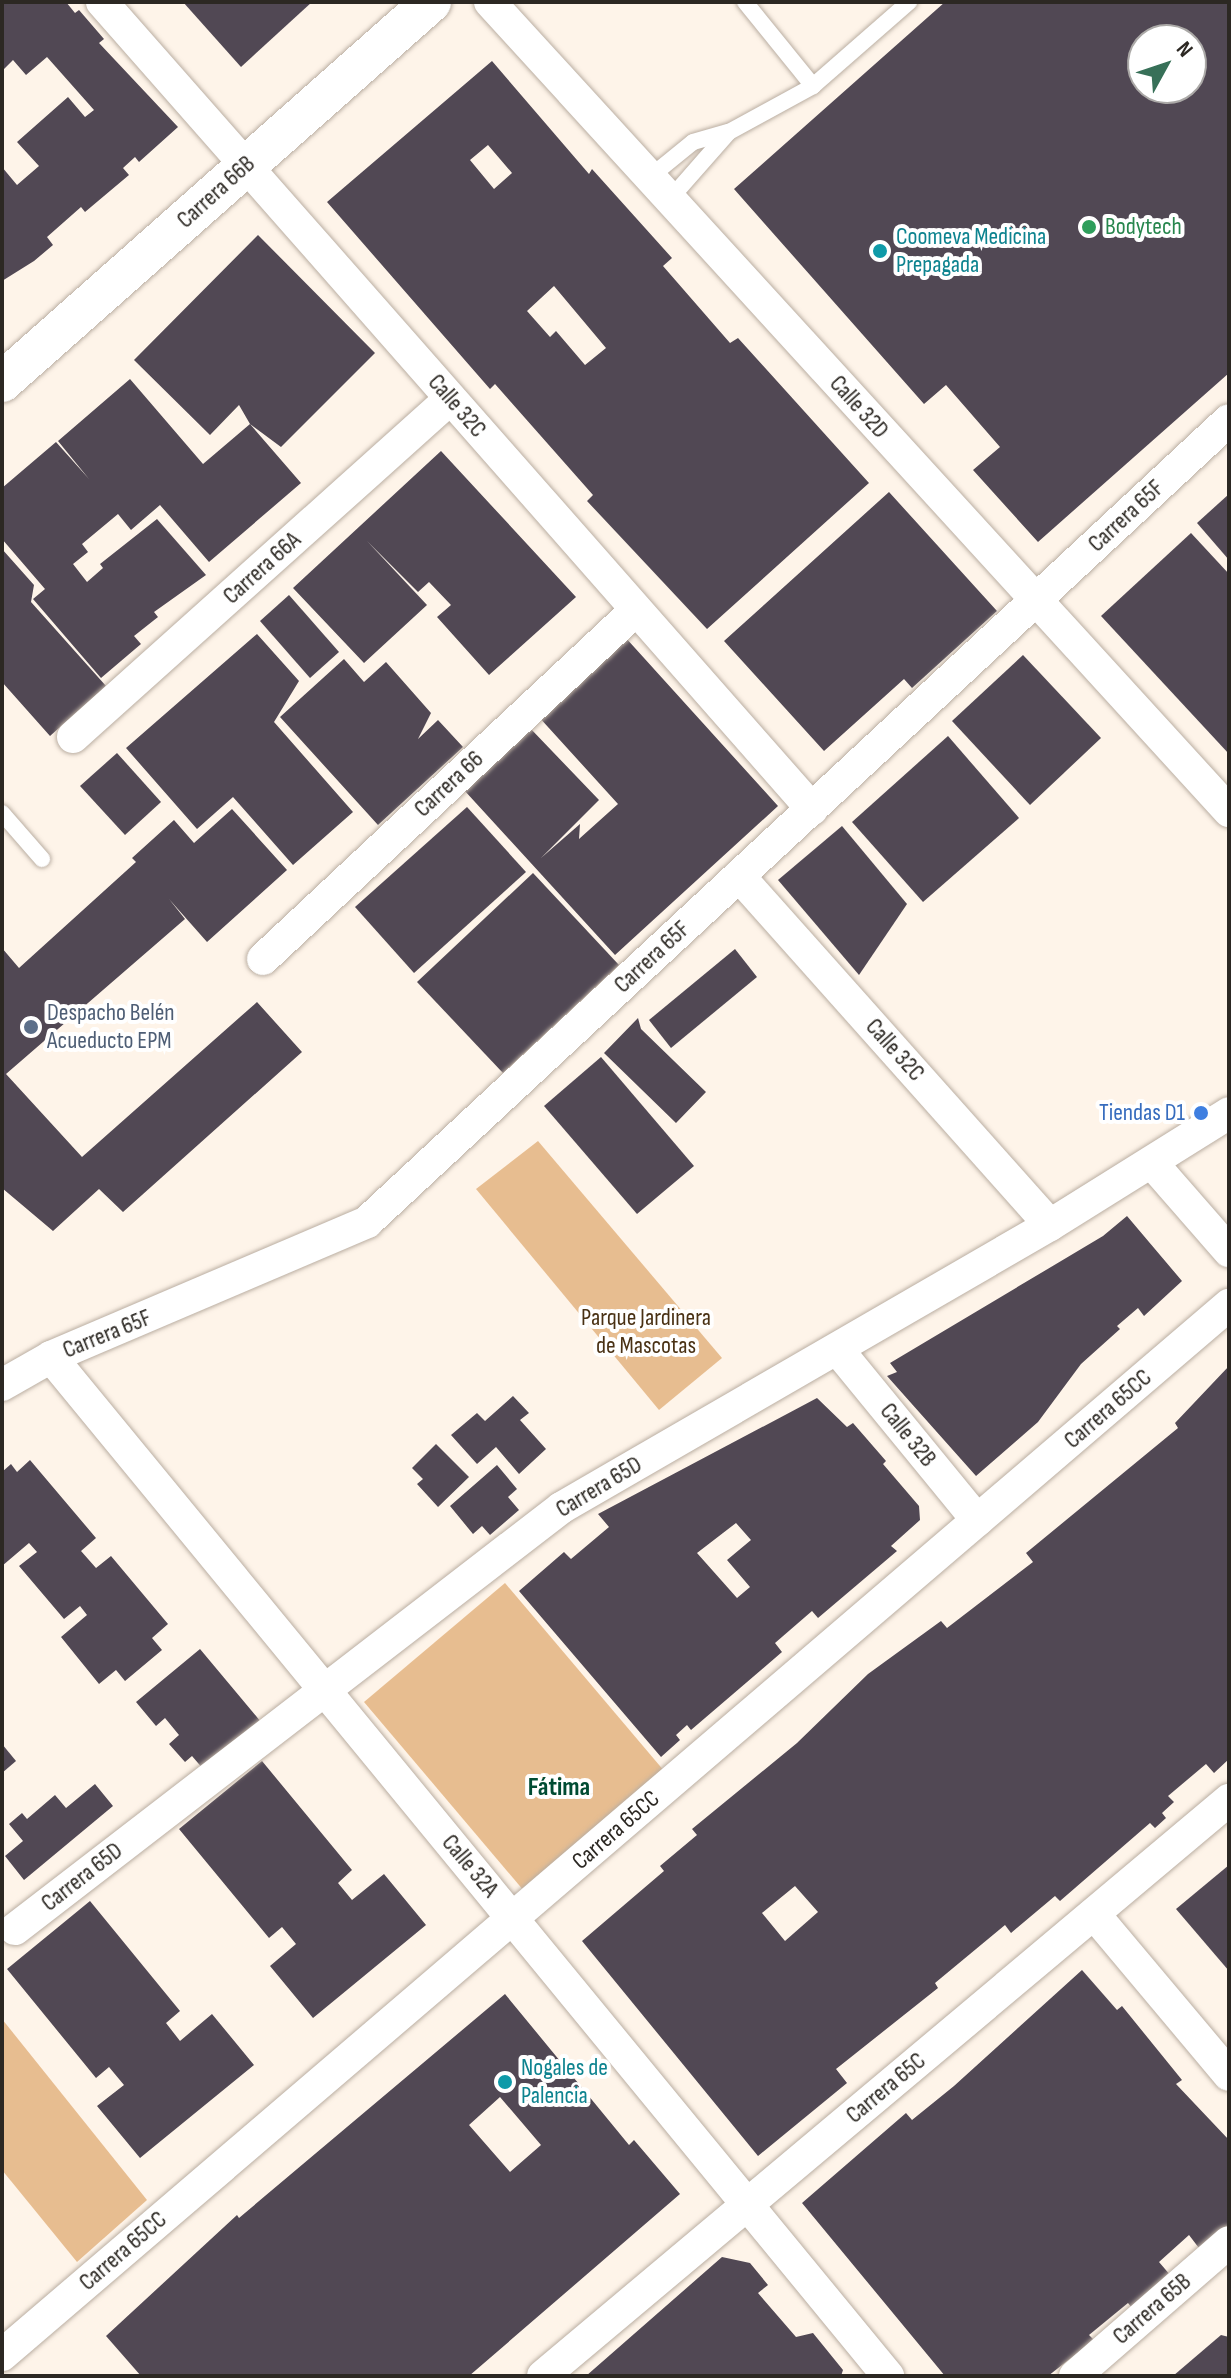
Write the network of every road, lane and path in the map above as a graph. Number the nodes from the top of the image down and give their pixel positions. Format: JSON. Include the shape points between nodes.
{"nodes":[{"id":1,"x":102,"y":2,"type":"edge"},
{"id":2,"x":431,"y":2,"type":"edge"},
{"id":3,"x":490,"y":2,"type":"edge"},
{"id":4,"x":745,"y":2,"type":"edge"},
{"id":5,"x":909,"y":2,"type":"edge"},
{"id":6,"x":813,"y":86,"type":"junction"},
{"id":7,"x":729,"y":132,"type":"junction"},
{"id":8,"x":246,"y":166,"type":"junction"},
{"id":9,"x":660,"y":188,"type":"junction"},
{"id":10,"x":2,"y":382,"type":"edge"},
{"id":11,"x":450,"y":399,"type":"junction"},
{"id":12,"x":1229,"y":420,"type":"edge"},
{"id":13,"x":1036,"y":600,"type":"junction"},
{"id":14,"x":636,"y":610,"type":"junction"},
{"id":15,"x":73,"y":737,"type":"dead end"},
{"id":16,"x":1228,"y":808,"type":"edge"},
{"id":17,"x":812,"y":809,"type":"junction"},
{"id":18,"x":2,"y":813,"type":"edge"},
{"id":19,"x":42,"y":859,"type":"dead end"},
{"id":20,"x":739,"y":876,"type":"junction"},
{"id":21,"x":263,"y":959,"type":"dead end"},
{"id":22,"x":1229,"y":1113,"type":"edge"},
{"id":23,"x":1153,"y":1164,"type":"junction"},
{"id":24,"x":1050,"y":1225,"type":"junction"},
{"id":25,"x":1229,"y":1251,"type":"edge"},
{"id":26,"x":1229,"y":1305,"type":"edge"},
{"id":27,"x":838,"y":1350,"type":"junction"},
{"id":28,"x":51,"y":1357,"type":"junction"},
{"id":29,"x":2,"y":1385,"type":"edge"},
{"id":30,"x":977,"y":1520,"type":"junction"},
{"id":31,"x":323,"y":1689,"type":"junction"},
{"id":32,"x":1229,"y":1800,"type":"edge"},
{"id":33,"x":1094,"y":1914,"type":"junction"},
{"id":34,"x":512,"y":1918,"type":"junction"},
{"id":35,"x":15,"y":1929,"type":"dead end"},
{"id":36,"x":1229,"y":2075,"type":"edge"},
{"id":37,"x":748,"y":2204,"type":"junction"},
{"id":38,"x":1229,"y":2242,"type":"edge"},
{"id":39,"x":2,"y":2355,"type":"edge"},
{"id":40,"x":543,"y":2376,"type":"edge"},
{"id":41,"x":888,"y":2376,"type":"edge"},
{"id":42,"x":1075,"y":2376,"type":"edge"}],
"edges":[{"from":1,"to":8,"type":"street","name":"Calle 32C"},
{"from":2,"to":8,"type":"street","name":"Carrera 66B"},
{"from":3,"to":9,"type":"street","name":"Calle 32D"},
{"from":4,"to":6,"type":"lane"},
{"from":5,"to":6,"type":"lane"},
{"from":6,"to":7,"type":"lane"},
{"from":7,"to":9,"type":"lane"},
{"from":7,"to":9,"type":"lane","via":[[693,142]]},
{"from":8,"to":10,"type":"street","name":"Carrera 66B"},
{"from":8,"to":11,"type":"street","name":"Calle 32C"},
{"from":9,"to":13,"type":"street","name":"Calle 32D"},
{"from":11,"to":14,"type":"street","name":"Calle 32C"},
{"from":11,"to":15,"type":"street","name":"Carrera 66A"},
{"from":12,"to":13,"type":"street","name":"Carrera 65F"},
{"from":13,"to":16,"type":"street","name":"Calle 32D"},
{"from":13,"to":17,"type":"street","name":"Carrera 65F"},
{"from":14,"to":17,"type":"street","name":"Calle 32C"},
{"from":14,"to":21,"type":"street","name":"Carrera 66"},
{"from":17,"to":20,"type":"street","name":"Carrera 65F"},
{"from":18,"to":19,"type":"lane"},
{"from":20,"to":24,"type":"street","name":"Calle 32C"},
{"from":20,"to":28,"type":"street","name":"Carrera 65F","via":[[367,1222]]},
{"from":22,"to":23,"type":"street","name":"Carrera 65D"},
{"from":23,"to":24,"type":"street","name":"Carrera 65D"},
{"from":23,"to":25,"type":"street"},
{"from":24,"to":27,"type":"street","name":"Carrera 65D"},
{"from":26,"to":30,"type":"street","name":"Carrera 65CC"},
{"from":27,"to":30,"type":"street","name":"Calle 32B"},
{"from":27,"to":31,"type":"street","name":"Carrera 65D","via":[[561,1508]]},
{"from":28,"to":29,"type":"street","name":"Carrera 65F"},
{"from":28,"to":31,"type":"street","name":"Calle 32A"},
{"from":30,"to":34,"type":"street","name":"Carrera 65CC"},
{"from":31,"to":34,"type":"street","name":"Calle 32A"},
{"from":31,"to":35,"type":"street","name":"Carrera 65D"},
{"from":32,"to":33,"type":"street","name":"Carrera 65C"},
{"from":33,"to":36,"type":"street"},
{"from":33,"to":37,"type":"street","name":"Carrera 65C"},
{"from":34,"to":37,"type":"street","name":"Calle 32A"},
{"from":34,"to":39,"type":"street","name":"Carrera 65CC"},
{"from":37,"to":40,"type":"street","name":"Carrera 65C"},
{"from":37,"to":41,"type":"street","name":"Calle 32A"},
{"from":38,"to":42,"type":"street","name":"Carrera 65B"}]}
